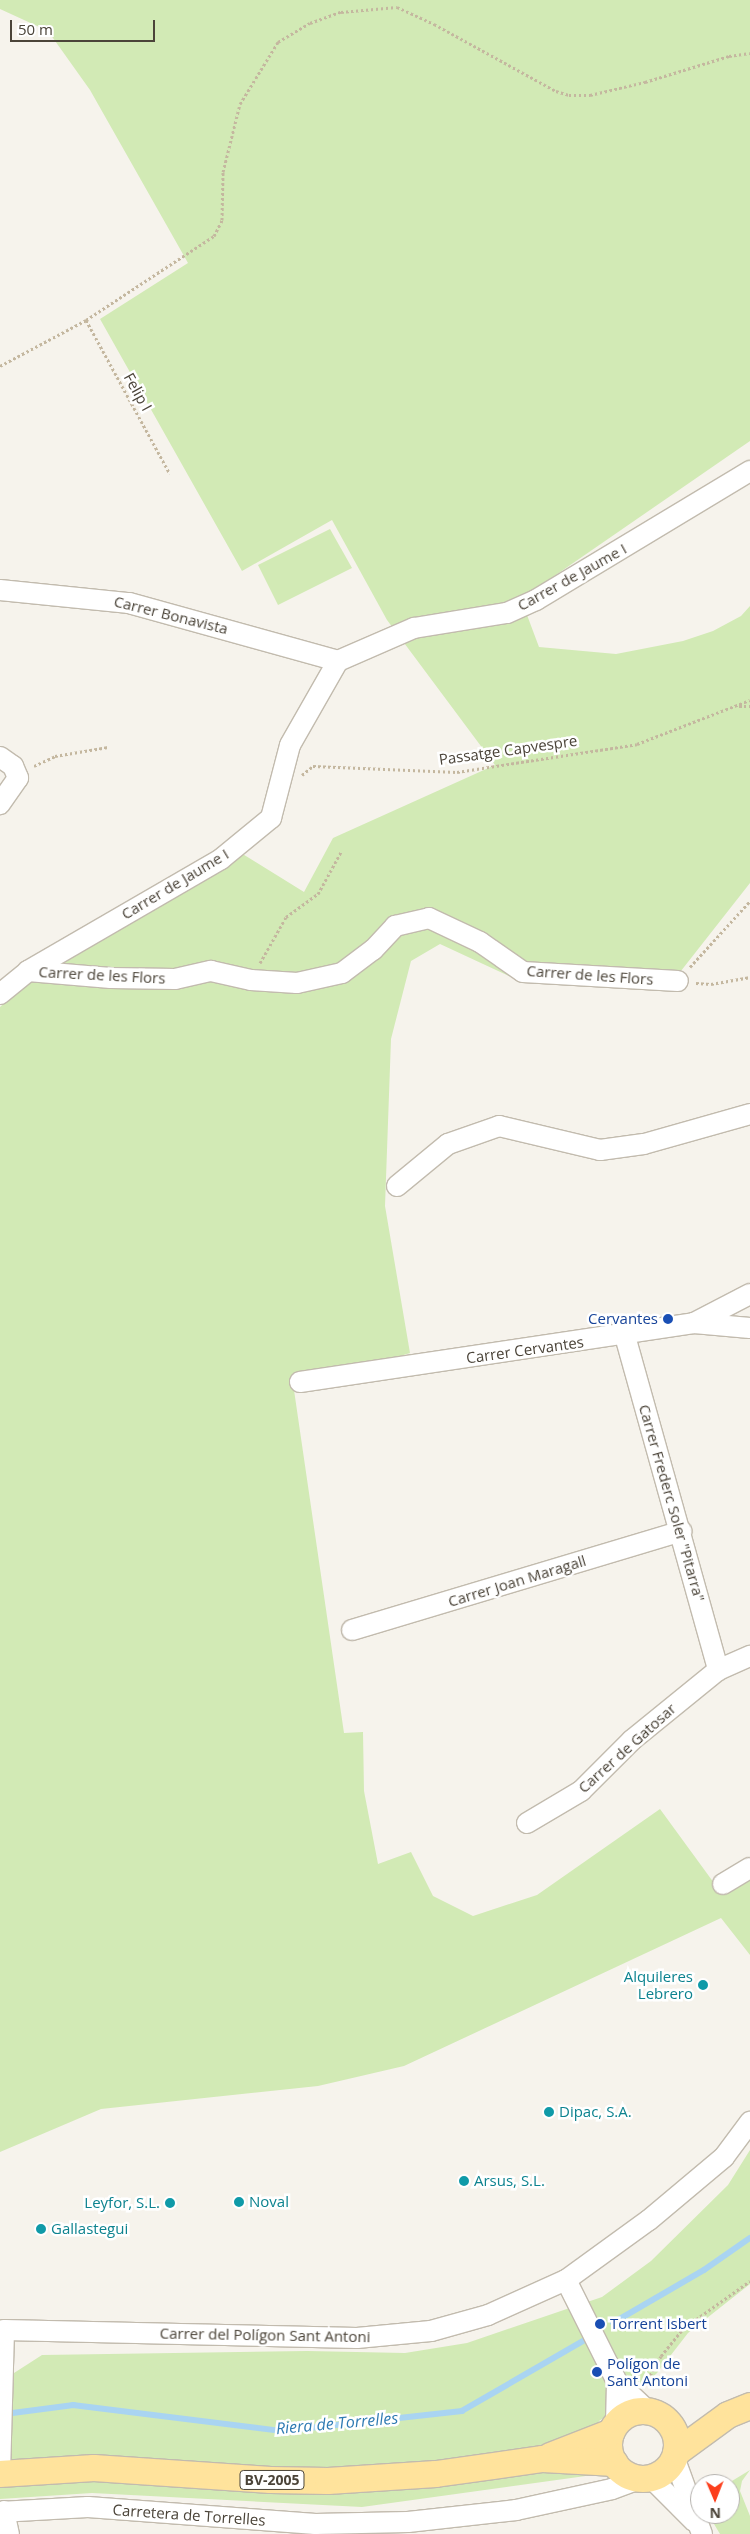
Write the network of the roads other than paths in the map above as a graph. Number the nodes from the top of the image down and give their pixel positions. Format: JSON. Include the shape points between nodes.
{"nodes":[{"id":1,"x":750,"y":471,"type":"edge"},
{"id":2,"x":0,"y":590,"type":"edge"},
{"id":3,"x":338,"y":661,"type":"junction"},
{"id":4,"x":0,"y":757,"type":"edge"},
{"id":5,"x":7,"y":789,"type":"edge"},
{"id":6,"x":28,"y":972,"type":"junction"},
{"id":7,"x":678,"y":981,"type":"road end"},
{"id":8,"x":0,"y":994,"type":"edge"},
{"id":9,"x":750,"y":1114,"type":"edge"},
{"id":10,"x":397,"y":1186,"type":"dead end"},
{"id":11,"x":750,"y":1294,"type":"edge"},
{"id":12,"x":694,"y":1323,"type":"junction"},
{"id":13,"x":750,"y":1328,"type":"edge"},
{"id":14,"x":625,"y":1336,"type":"junction"},
{"id":15,"x":300,"y":1382,"type":"dead end"},
{"id":16,"x":681,"y":1531,"type":"junction"},
{"id":17,"x":352,"y":1630,"type":"dead end"},
{"id":18,"x":750,"y":1656,"type":"edge"},
{"id":19,"x":718,"y":1670,"type":"junction"},
{"id":20,"x":527,"y":1823,"type":"dead end"},
{"id":21,"x":750,"y":1868,"type":"edge"},
{"id":22,"x":723,"y":1884,"type":"dead end"},
{"id":23,"x":750,"y":2122,"type":"edge"},
{"id":24,"x":566,"y":2280,"type":"junction"},
{"id":25,"x":617,"y":2382,"type":"junction"},
{"id":26,"x":650,"y":2410,"type":"junction"},
{"id":27,"x":739,"y":2410,"type":"edge"},
{"id":28,"x":614,"y":2428,"type":"junction"},
{"id":29,"x":1,"y":2447,"type":"edge"},
{"id":30,"x":675,"y":2455,"type":"junction"},
{"id":31,"x":542,"y":2459,"type":"junction"},
{"id":32,"x":615,"y":2463,"type":"junction"},
{"id":33,"x":0,"y":2474,"type":"edge"},
{"id":34,"x":647,"y":2478,"type":"junction"},
{"id":35,"x":2,"y":2511,"type":"edge"},
{"id":36,"x":699,"y":2528,"type":"edge"},
{"id":37,"x":9,"y":2534,"type":"edge"}],
"edges":[{"from":1,"to":3,"type":"street","name":"Carrer de Jaume I","via":[[536,600],[507,613],[414,628]]},
{"from":2,"to":3,"type":"street","name":"Carrer Bonavista","via":[[129,603]]},
{"from":3,"to":6,"type":"street","name":"Carrer de Jaume I","via":[[290,745],[271,818],[221,858]]},
{"from":4,"to":5,"type":"street","via":[[13,766]]},
{"from":6,"to":7,"type":"street","name":"Carrer de les Flors","via":[[148,978],[175,978],[211,972],[251,980],[297,983],[342,973],[373,950],[394,926],[430,918],[480,942],[523,972]]},
{"from":6,"to":8,"type":"street","name":"Carrer de Jaume I"},
{"from":9,"to":10,"type":"street","via":[[644,1144],[600,1150],[499,1126],[448,1144]]},
{"from":11,"to":12,"type":"street"},
{"from":12,"to":13,"type":"street","name":"Carrer Cervantes"},
{"from":12,"to":14,"type":"street","name":"Carrer Cervantes"},
{"from":14,"to":15,"type":"street","name":"Carrer Cervantes"},
{"from":14,"to":16,"type":"street","name":"Carrer Frederc Soler \"Pitarra\""},
{"from":16,"to":17,"type":"street","name":"Carrer Joan Maragall"},
{"from":16,"to":19,"type":"street","name":"Carrer Frederc Soler \"Pitarra\""},
{"from":18,"to":19,"type":"street","name":"Carrer de Gatosar"},
{"from":19,"to":20,"type":"street","name":"Carrer de Gatosar","via":[[632,1740],[581,1791]]},
{"from":21,"to":22,"type":"street"},
{"from":23,"to":24,"type":"street","name":"Carrer del Polígon Sant Antoni","via":[[724,2157],[649,2220]]},
{"from":24,"to":25,"type":"street"},
{"from":24,"to":29,"type":"street","name":"Carrer del Polígon Sant Antoni","via":[[488,2315],[431,2331],[375,2336],[4,2330]]},
{"from":25,"to":26,"type":"street"},
{"from":25,"to":28,"type":"street"},
{"from":26,"to":27,"type":"main road","number":"BV-2005"},
{"from":26,"to":28,"type":"main road","number":"BV-2005","via":[[631,2413]]},
{"from":26,"to":30,"type":"main road","via":[[675,2435]]},
{"from":27,"to":30,"type":"main road","number":"BV-2005"},
{"from":28,"to":31,"type":"main road","number":"BV-2005"},
{"from":28,"to":32,"type":"main road","via":[[609,2448]]},
{"from":29,"to":33,"type":"street","name":"Carrer del Polígon Sant Antoni"},
{"from":30,"to":34,"type":"main road","number":"BV-2005","via":[[668,2468]]},
{"from":30,"to":36,"type":"street"},
{"from":31,"to":32,"type":"main road","number":"BV-2005"},
{"from":31,"to":33,"type":"main road","number":"BV-2005","via":[[378,2480],[271,2480],[94,2468]]},
{"from":32,"to":34,"type":"main road","number":"BV-2005","via":[[622,2472]]},
{"from":34,"to":35,"type":"street","name":"Carretera de Torrelles","via":[[516,2510],[408,2522],[316,2524],[88,2507]]},
{"from":34,"to":36,"type":"street"},
{"from":35,"to":37,"type":"street"}]}
